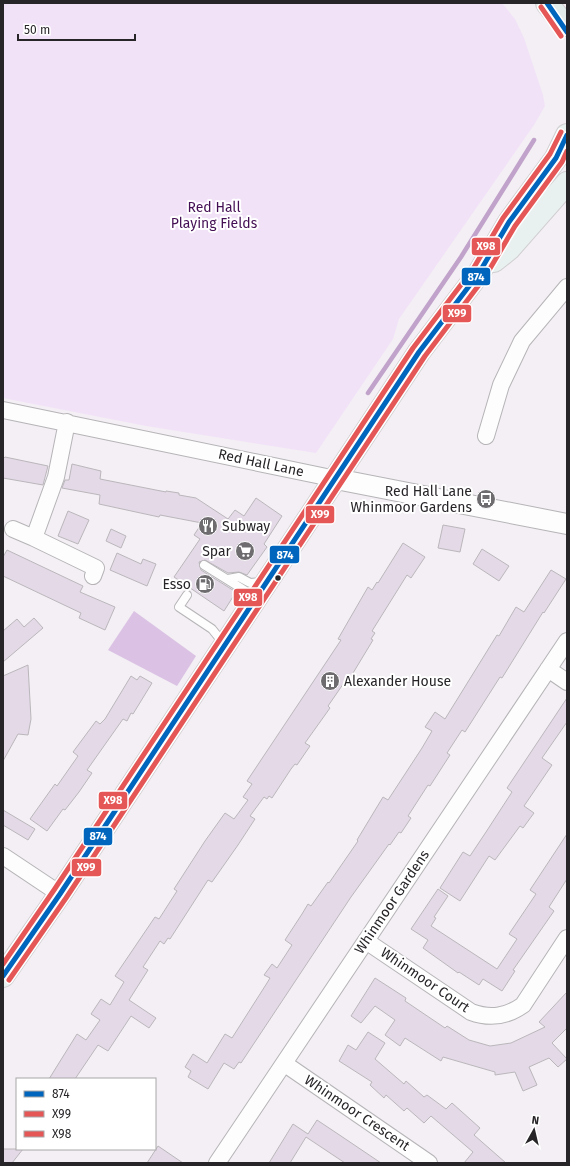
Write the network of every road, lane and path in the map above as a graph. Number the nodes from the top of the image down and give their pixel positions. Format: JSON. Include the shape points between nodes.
{"nodes":[{"id":1,"x":547,"y":3,"type":"edge"},
{"id":2,"x":565,"y":26,"type":"edge"},
{"id":3,"x":567,"y":135,"type":"edge"},
{"id":4,"x":567,"y":183,"type":"edge"},
{"id":5,"x":479,"y":273,"type":"junction"},
{"id":6,"x":564,"y":296,"type":"edge"},
{"id":7,"x":3,"y":410,"type":"edge"},
{"id":8,"x":67,"y":422,"type":"junction"},
{"id":9,"x":486,"y":436,"type":"dead end"},
{"id":10,"x":336,"y":479,"type":"junction"},
{"id":11,"x":567,"y":524,"type":"edge"},
{"id":12,"x":13,"y":529,"type":"dead end"},
{"id":13,"x":34,"y":538,"type":"junction"},
{"id":14,"x":204,"y":565,"type":"dead end"},
{"id":15,"x":93,"y":576,"type":"dead end"},
{"id":16,"x":228,"y":579,"type":"junction"},
{"id":17,"x":266,"y":582,"type":"junction"},
{"id":18,"x":187,"y":595,"type":"dead end"},
{"id":19,"x":254,"y":601,"type":"junction"},
{"id":20,"x":567,"y":641,"type":"edge"},
{"id":21,"x":224,"y":645,"type":"junction"},
{"id":22,"x":548,"y":669,"type":"junction"},
{"id":23,"x":567,"y":682,"type":"edge"},
{"id":24,"x":3,"y":856,"type":"edge"},
{"id":25,"x":60,"y":894,"type":"junction"},
{"id":26,"x":567,"y":938,"type":"edge"},
{"id":27,"x":366,"y":941,"type":"junction"},
{"id":28,"x":3,"y":976,"type":"edge"},
{"id":29,"x":284,"y":1064,"type":"junction"},
{"id":30,"x":217,"y":1163,"type":"edge"},
{"id":31,"x":429,"y":1163,"type":"edge"}],
"edges":[{"from":1,"to":2,"type":"highway"},
{"from":3,"to":5,"type":"main road","via":[[556,158],[509,222]]},
{"from":4,"to":5,"type":"main road","via":[[509,249]]},
{"from":5,"to":10,"type":"main road","via":[[419,352]]},
{"from":6,"to":9,"type":"street","via":[[522,341],[501,386]]},
{"from":7,"to":8,"type":"street","name":"Red Hall Lane"},
{"from":8,"to":10,"type":"street","name":"Red Hall Lane"},
{"from":8,"to":13,"type":"street","via":[[56,477]]},
{"from":10,"to":11,"type":"street","name":"Red Hall Lane"},
{"from":10,"to":17,"type":"main road"},
{"from":12,"to":13,"type":"street"},
{"from":13,"to":15,"type":"street","via":[[96,568]]},
{"from":14,"to":16,"type":"lane"},
{"from":16,"to":17,"type":"lane","via":[[239,577],[250,583]]},
{"from":16,"to":19,"type":"lane"},
{"from":17,"to":19,"type":"main road"},
{"from":18,"to":21,"type":"lane","via":[[179,607],[212,629]]},
{"from":19,"to":21,"type":"main road"},
{"from":20,"to":22,"type":"street","name":"Whinmoor Gardens"},
{"from":21,"to":25,"type":"main road"},
{"from":22,"to":23,"type":"street"},
{"from":22,"to":27,"type":"street","name":"Whinmoor Gardens"},
{"from":24,"to":25,"type":"street"},
{"from":25,"to":28,"type":"main road"},
{"from":26,"to":27,"type":"street","name":"Whinmoor Court","via":[[523,1005],[509,1013],[492,1017],[471,1012]]},
{"from":27,"to":29,"type":"street","name":"Whinmoor Gardens"},
{"from":29,"to":30,"type":"street","name":"Whinmoor Gardens"},
{"from":29,"to":31,"type":"street","name":"Whinmoor Crescent"}]}
